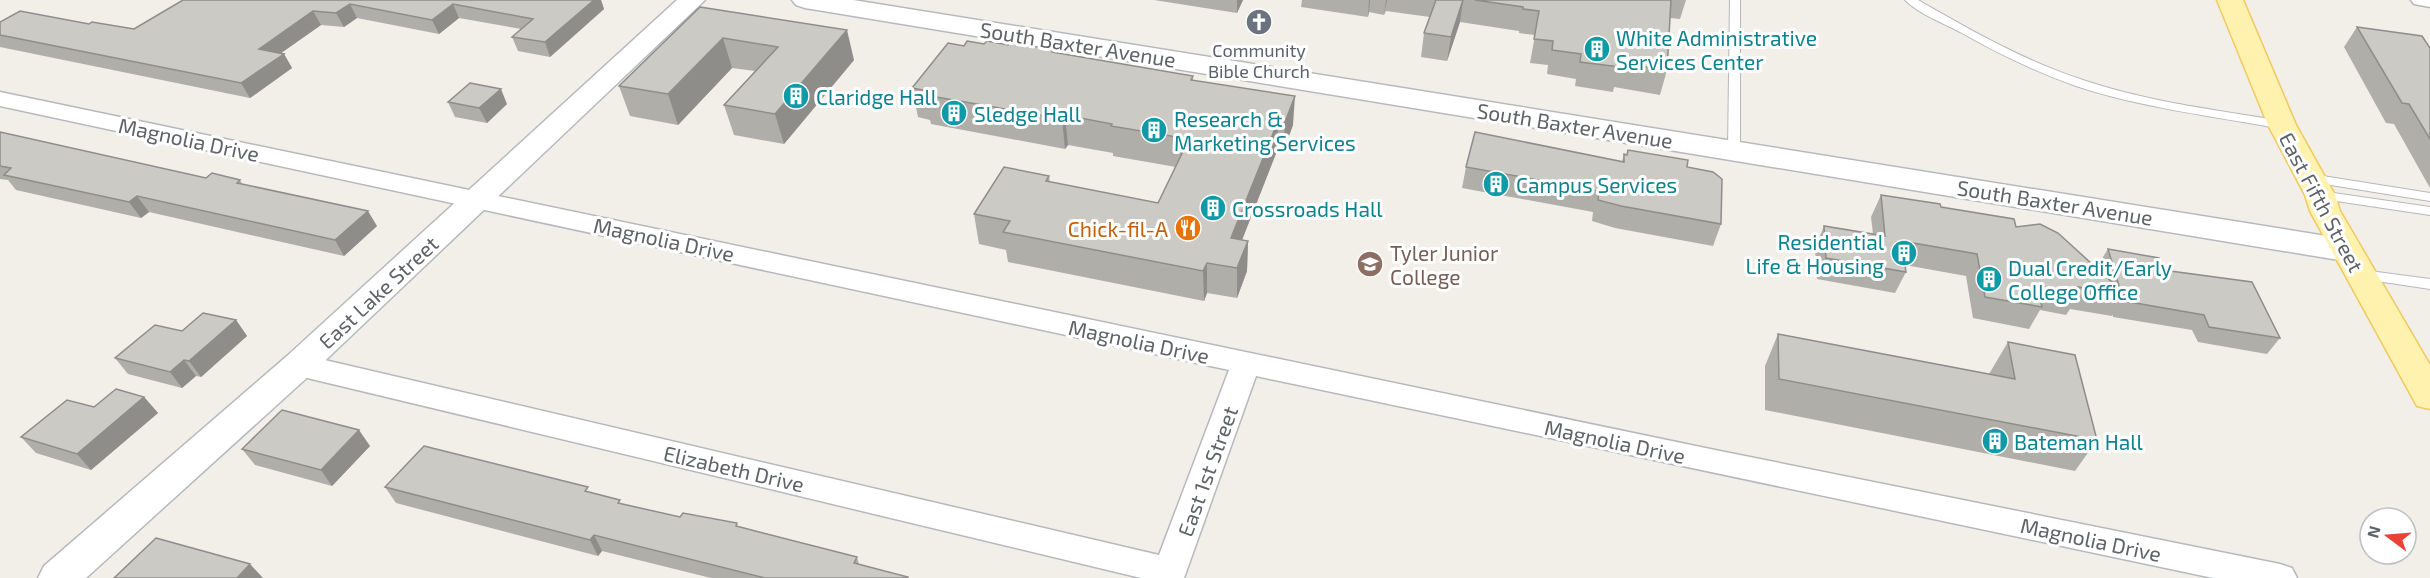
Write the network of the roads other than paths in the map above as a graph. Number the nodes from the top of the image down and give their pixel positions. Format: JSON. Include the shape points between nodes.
{"nodes":[{"id":1,"x":692,"y":0,"type":"edge"},
{"id":2,"x":806,"y":0,"type":"edge"},
{"id":3,"x":1735,"y":0,"type":"edge"},
{"id":4,"x":1910,"y":0,"type":"edge"},
{"id":5,"x":2230,"y":0,"type":"edge"},
{"id":6,"x":2421,"y":0,"type":"edge"},
{"id":7,"x":2430,"y":1,"type":"edge"},
{"id":8,"x":0,"y":99,"type":"edge"},
{"id":9,"x":2282,"y":125,"type":"junction"},
{"id":10,"x":1734,"y":150,"type":"junction"},
{"id":11,"x":2315,"y":187,"type":"junction"},
{"id":12,"x":2430,"y":197,"type":"edge"},
{"id":13,"x":476,"y":200,"type":"junction"},
{"id":14,"x":2429,"y":211,"type":"edge"},
{"id":15,"x":2353,"y":262,"type":"junction"},
{"id":16,"x":2430,"y":284,"type":"edge"},
{"id":17,"x":1246,"y":363,"type":"junction"},
{"id":18,"x":299,"y":365,"type":"junction"},
{"id":19,"x":2430,"y":396,"type":"edge"},
{"id":20,"x":1169,"y":574,"type":"edge"},
{"id":21,"x":58,"y":578,"type":"edge"},
{"id":22,"x":2280,"y":578,"type":"edge"}],
"edges":[{"from":1,"to":13,"type":"street","name":"East Lake Street"},
{"from":2,"to":10,"type":"street","name":"South Baxter Avenue"},
{"from":3,"to":10,"type":"lane"},
{"from":4,"to":9,"type":"lane","via":[[2005,52],[2082,84]]},
{"from":5,"to":9,"type":"main road","name":"East Fifth Street"},
{"from":6,"to":7,"type":"street"},
{"from":8,"to":13,"type":"street","name":"Magnolia Drive"},
{"from":9,"to":11,"type":"main road","name":"East Fifth Street"},
{"from":10,"to":15,"type":"street","name":"South Baxter Avenue"},
{"from":11,"to":12,"type":"lane"},
{"from":11,"to":14,"type":"lane"},
{"from":11,"to":15,"type":"main road","name":"East Fifth Street"},
{"from":13,"to":17,"type":"street","name":"Magnolia Drive"},
{"from":13,"to":18,"type":"street","name":"East Lake Street"},
{"from":15,"to":16,"type":"lane"},
{"from":15,"to":19,"type":"main road","name":"East Fifth Street"},
{"from":17,"to":20,"type":"street","name":"East 1st Street"},
{"from":17,"to":22,"type":"street","name":"Magnolia Drive"},
{"from":18,"to":20,"type":"street","name":"Elizabeth Drive"},
{"from":18,"to":21,"type":"street","name":"East Lake Street"}]}
